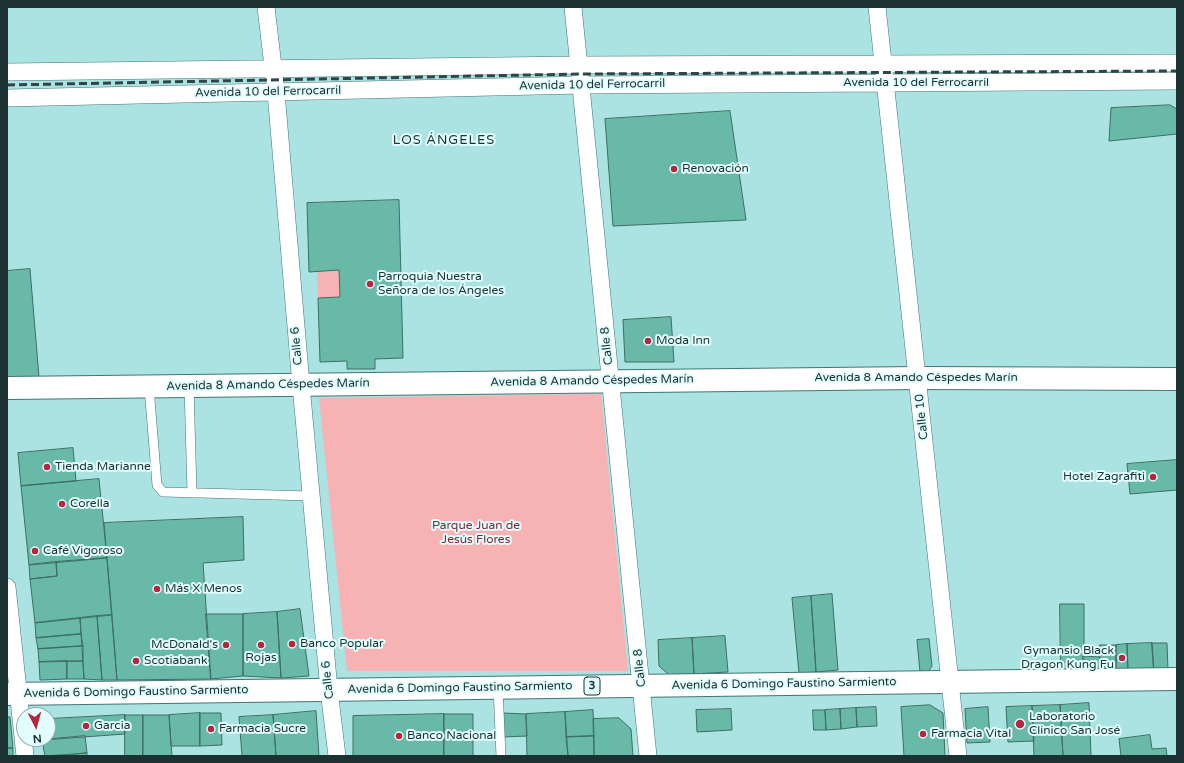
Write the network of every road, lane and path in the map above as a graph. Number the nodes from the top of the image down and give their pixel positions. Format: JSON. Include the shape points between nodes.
{"nodes":[{"id":1,"x":266,"y":7,"type":"edge"},
{"id":2,"x":573,"y":7,"type":"edge"},
{"id":3,"x":877,"y":7,"type":"edge"},
{"id":4,"x":883,"y":63,"type":"junction"},
{"id":5,"x":1177,"y":63,"type":"edge"},
{"id":6,"x":579,"y":65,"type":"junction"},
{"id":7,"x":272,"y":69,"type":"junction"},
{"id":8,"x":7,"y":72,"type":"edge"},
{"id":9,"x":1177,"y":81,"type":"edge"},
{"id":10,"x":886,"y":83,"type":"junction"},
{"id":11,"x":582,"y":85,"type":"junction"},
{"id":12,"x":276,"y":92,"type":"junction"},
{"id":13,"x":7,"y":98,"type":"edge"},
{"id":14,"x":918,"y":378,"type":"junction"},
{"id":15,"x":1177,"y":379,"type":"edge"},
{"id":16,"x":610,"y":381,"type":"junction"},
{"id":17,"x":301,"y":385,"type":"junction"},
{"id":18,"x":189,"y":386,"type":"junction"},
{"id":19,"x":149,"y":387,"type":"junction"},
{"id":20,"x":7,"y":388,"type":"edge"},
{"id":21,"x":192,"y":493,"type":"junction"},
{"id":22,"x":311,"y":496,"type":"junction"},
{"id":23,"x":7,"y":587,"type":"edge"},
{"id":24,"x":1177,"y":679,"type":"edge"},
{"id":25,"x":950,"y":682,"type":"junction"},
{"id":26,"x":641,"y":686,"type":"junction"},
{"id":27,"x":498,"y":687,"type":"junction"},
{"id":28,"x":329,"y":690,"type":"junction"},
{"id":29,"x":12,"y":694,"type":"edge"},
{"id":30,"x":25,"y":756,"type":"edge"},
{"id":31,"x":337,"y":756,"type":"edge"},
{"id":32,"x":501,"y":756,"type":"edge"},
{"id":33,"x":648,"y":756,"type":"edge"},
{"id":34,"x":958,"y":756,"type":"edge"}],
"edges":[{"from":1,"to":7,"type":"street","name":"Calle 6"},
{"from":2,"to":6,"type":"street","name":"Calle 8"},
{"from":3,"to":4,"type":"street","name":"Calle 10"},
{"from":4,"to":5,"type":"street","name":"Avenida 10 del Ferrocarril"},
{"from":4,"to":6,"type":"street","name":"Avenida 10 del Ferrocarril"},
{"from":4,"to":10,"type":"street","name":"Calle 10"},
{"from":6,"to":7,"type":"street","name":"Avenida 10 del Ferrocarril"},
{"from":6,"to":11,"type":"street","name":"Calle 8"},
{"from":7,"to":8,"type":"street","name":"Avenida 10 del Ferrocarril"},
{"from":7,"to":12,"type":"street","name":"Calle 6"},
{"from":9,"to":10,"type":"street","name":"Avenida 10 del Ferrocarril"},
{"from":10,"to":11,"type":"street","name":"Avenida 10 del Ferrocarril"},
{"from":10,"to":14,"type":"street","name":"Calle 10"},
{"from":11,"to":12,"type":"street","name":"Avenida 10 del Ferrocarril"},
{"from":11,"to":16,"type":"street","name":"Calle 8"},
{"from":12,"to":13,"type":"street","name":"Avenida 10 del Ferrocarril"},
{"from":12,"to":17,"type":"street","name":"Calle 6"},
{"from":14,"to":15,"type":"street","name":"Avenida 8 Amando Céspedes Marín"},
{"from":14,"to":16,"type":"street","name":"Avenida 8 Amando Céspedes Marín"},
{"from":14,"to":25,"type":"street","name":"Calle 10"},
{"from":16,"to":17,"type":"street","name":"Avenida 8 Amando Céspedes Marín"},
{"from":16,"to":26,"type":"street","name":"Calle 8"},
{"from":17,"to":18,"type":"street","name":"Avenida 8 Amando Céspedes Marín"},
{"from":17,"to":22,"type":"street","name":"Calle 6"},
{"from":18,"to":19,"type":"street","name":"Avenida 8 Amando Céspedes Marín"},
{"from":18,"to":21,"type":"lane"},
{"from":19,"to":20,"type":"street","name":"Avenida 8 Amando Céspedes Marín"},
{"from":19,"to":21,"type":"lane","via":[[157,485],[163,492]]},
{"from":21,"to":22,"type":"lane"},
{"from":22,"to":28,"type":"street","name":"Calle 6"},
{"from":23,"to":29,"type":"street"},
{"from":24,"to":25,"type":"street","name":"Avenida 6 Domingo Faustino Sarmiento","number":"3"},
{"from":25,"to":26,"type":"street","name":"Avenida 6 Domingo Faustino Sarmiento","number":"3"},
{"from":25,"to":34,"type":"street","name":"Calle 10"},
{"from":26,"to":27,"type":"street","name":"Avenida 6 Domingo Faustino Sarmiento","number":"3"},
{"from":26,"to":33,"type":"street","name":"Calle 8"},
{"from":27,"to":28,"type":"street","name":"Avenida 6 Domingo Faustino Sarmiento","number":"3"},
{"from":27,"to":32,"type":"lane"},
{"from":28,"to":29,"type":"street","name":"Avenida 6 Domingo Faustino Sarmiento","number":"3"},
{"from":28,"to":31,"type":"street","name":"Calle 6"},
{"from":29,"to":30,"type":"street"}]}
